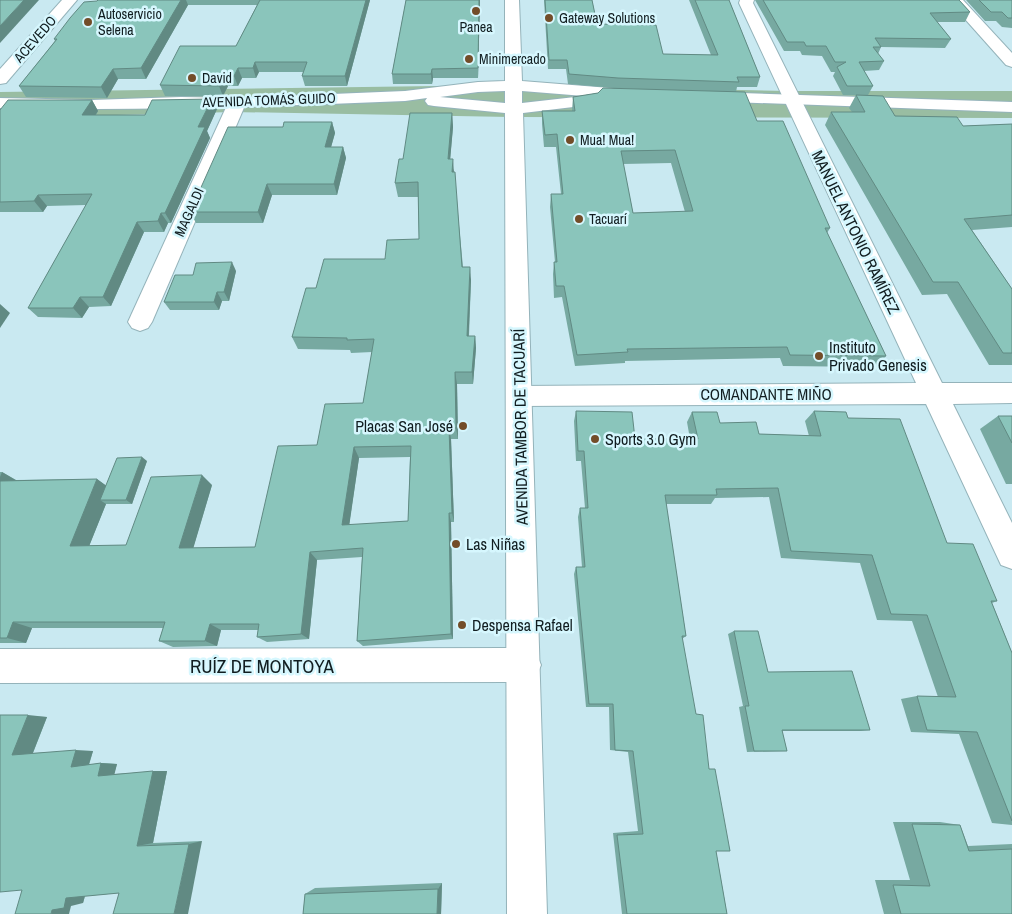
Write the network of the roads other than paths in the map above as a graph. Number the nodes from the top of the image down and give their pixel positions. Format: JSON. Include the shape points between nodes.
{"nodes":[{"id":1,"x":70,"y":0,"type":"edge"},
{"id":2,"x":512,"y":0,"type":"edge"},
{"id":3,"x":747,"y":0,"type":"edge"},
{"id":4,"x":955,"y":0,"type":"edge"},
{"id":5,"x":1012,"y":62,"type":"edge"},
{"id":6,"x":0,"y":79,"type":"edge"},
{"id":7,"x":651,"y":96,"type":"edge"},
{"id":8,"x":697,"y":97,"type":"edge"},
{"id":9,"x":514,"y":98,"type":"junction"},
{"id":10,"x":792,"y":99,"type":"junction"},
{"id":11,"x":237,"y":102,"type":"junction"},
{"id":12,"x":0,"y":103,"type":"edge"},
{"id":13,"x":1012,"y":105,"type":"edge"},
{"id":14,"x":140,"y":322,"type":"dead end"},
{"id":15,"x":934,"y":393,"type":"junction"},
{"id":16,"x":1012,"y":393,"type":"edge"},
{"id":17,"x":519,"y":396,"type":"junction"},
{"id":18,"x":1012,"y":555,"type":"edge"},
{"id":19,"x":0,"y":666,"type":"edge"},
{"id":20,"x":524,"y":666,"type":"junction"},
{"id":21,"x":527,"y":914,"type":"edge"}],
"edges":[{"from":1,"to":6,"type":"street","name":"ACEVEDO"},
{"from":2,"to":9,"type":"street","name":"AVENIDA TAMBOR DE TACUARÍ"},
{"from":3,"to":10,"type":"street","name":"MANUEL ANTONIO RAMÍREZ"},
{"from":4,"to":5,"type":"street"},
{"from":7,"to":9,"type":"street","name":"AVENIDA TOMÁS GUIDO","via":[[616,95],[552,107]]},
{"from":8,"to":10,"type":"street"},
{"from":9,"to":11,"type":"street","name":"AVENIDA TOMÁS GUIDO","via":[[477,108],[405,96]]},
{"from":9,"to":17,"type":"street","name":"AVENIDA TAMBOR DE TACUARÍ"},
{"from":10,"to":13,"type":"street","via":[[1003,108]]},
{"from":10,"to":15,"type":"street","name":"MANUEL ANTONIO RAMÍREZ"},
{"from":11,"to":12,"type":"street","name":"AVENIDA TOMÁS GUIDO"},
{"from":11,"to":14,"type":"street","name":"MAGALDI"},
{"from":15,"to":16,"type":"street","name":"COMANDANTE MIÑO"},
{"from":15,"to":17,"type":"street","name":"COMANDANTE MIÑO"},
{"from":15,"to":18,"type":"street","name":"MANUEL ANTONIO RAMÍREZ"},
{"from":17,"to":20,"type":"street","name":"AVENIDA TAMBOR DE TACUARÍ"},
{"from":19,"to":20,"type":"street","name":"RUÍZ DE MONTOYA"},
{"from":20,"to":21,"type":"street","name":"AVENIDA TAMBOR DE TACUARÍ"}]}
